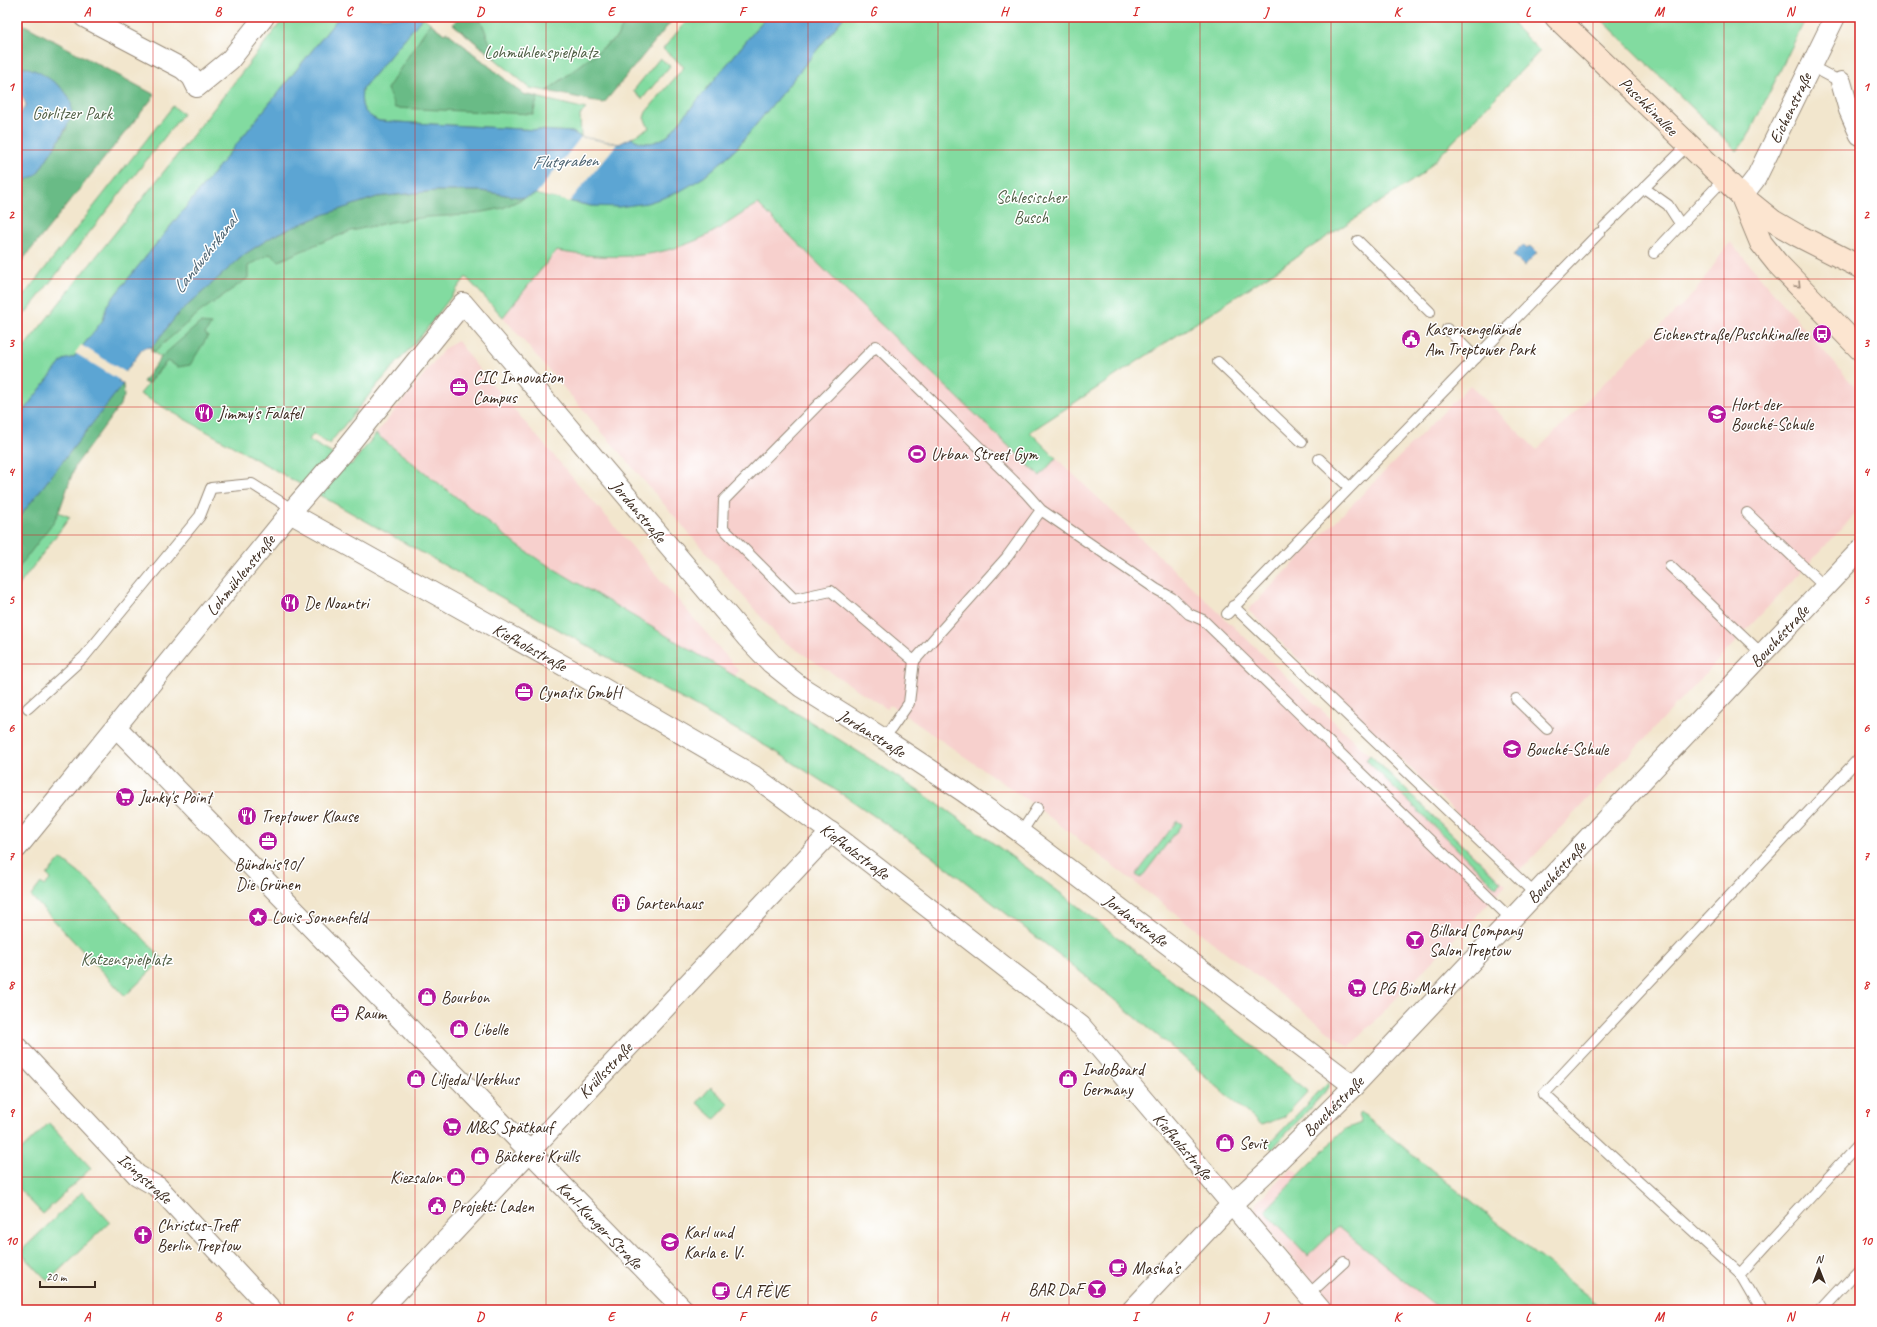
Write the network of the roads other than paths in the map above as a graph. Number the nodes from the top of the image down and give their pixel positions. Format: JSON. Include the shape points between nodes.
{"nodes":[{"id":1,"x":84,"y":17,"type":"edge"},
{"id":2,"x":264,"y":17,"type":"edge"},
{"id":3,"x":1556,"y":17,"type":"edge"},
{"id":4,"x":1835,"y":17,"type":"edge"},
{"id":5,"x":1811,"y":66,"type":"junction"},
{"id":6,"x":1841,"y":82,"type":"joint"},
{"id":7,"x":1860,"y":135,"type":"edge"},
{"id":8,"x":1688,"y":145,"type":"junction"},
{"id":9,"x":1724,"y":179,"type":"junction"},
{"id":10,"x":1644,"y":188,"type":"junction"},
{"id":11,"x":1742,"y":196,"type":"junction"},
{"id":12,"x":1681,"y":225,"type":"junction"},
{"id":13,"x":1358,"y":241,"type":"dead end"},
{"id":14,"x":1654,"y":253,"type":"dead end"},
{"id":15,"x":1860,"y":267,"type":"edge"},
{"id":16,"x":463,"y":302,"type":"joint"},
{"id":17,"x":1430,"y":312,"type":"dead end"},
{"id":18,"x":1447,"y":329,"type":"dead end"},
{"id":19,"x":1860,"y":349,"type":"edge"},
{"id":20,"x":1476,"y":358,"type":"junction"},
{"id":21,"x":1218,"y":362,"type":"dead end"},
{"id":22,"x":1302,"y":442,"type":"dead end"},
{"id":23,"x":1319,"y":459,"type":"dead end"},
{"id":24,"x":1349,"y":487,"type":"junction"},
{"id":25,"x":1041,"y":510,"type":"junction"},
{"id":26,"x":290,"y":513,"type":"junction"},
{"id":27,"x":1747,"y":513,"type":"dead end"},
{"id":28,"x":1860,"y":550,"type":"edge"},
{"id":29,"x":1670,"y":566,"type":"dead end"},
{"id":30,"x":1825,"y":587,"type":"junction"},
{"id":31,"x":1762,"y":654,"type":"junction"},
{"id":32,"x":914,"y":661,"type":"junction"},
{"id":33,"x":1516,"y":699,"type":"dead end"},
{"id":34,"x":28,"y":708,"type":"dead end"},
{"id":35,"x":116,"y":727,"type":"junction"},
{"id":36,"x":1547,"y":729,"type":"dead end"},
{"id":37,"x":884,"y":739,"type":"junction"},
{"id":38,"x":1860,"y":757,"type":"edge"},
{"id":39,"x":1037,"y":808,"type":"dead end"},
{"id":40,"x":831,"y":832,"type":"junction"},
{"id":41,"x":1021,"y":833,"type":"junction"},
{"id":42,"x":17,"y":848,"type":"edge"},
{"id":43,"x":1535,"y":894,"type":"junction"},
{"id":44,"x":1511,"y":919,"type":"junction"},
{"id":45,"x":17,"y":1047,"type":"edge"},
{"id":46,"x":1354,"y":1086,"type":"junction"},
{"id":47,"x":1860,"y":1143,"type":"edge"},
{"id":48,"x":528,"y":1151,"type":"junction"},
{"id":49,"x":1231,"y":1205,"type":"junction"},
{"id":50,"x":1344,"y":1262,"type":"dead end"},
{"id":51,"x":1860,"y":1269,"type":"edge"},
{"id":52,"x":1740,"y":1274,"type":"junction"},
{"id":53,"x":1308,"y":1295,"type":"junction"},
{"id":54,"x":272,"y":1310,"type":"edge"},
{"id":55,"x":380,"y":1310,"type":"edge"},
{"id":56,"x":684,"y":1310,"type":"edge"},
{"id":57,"x":1132,"y":1310,"type":"edge"},
{"id":58,"x":1321,"y":1310,"type":"edge"},
{"id":59,"x":1761,"y":1310,"type":"edge"},
{"id":60,"x":1822,"y":1310,"type":"edge"}],
"edges":[{"from":1,"to":2,"type":"street","via":[[184,69],[197,87],[230,60]]},
{"from":3,"to":8,"type":"main road","name":"Puschkinallee"},
{"from":4,"to":5,"type":"street","name":"Eichenstraße"},
{"from":5,"to":6,"type":"lane"},
{"from":5,"to":11,"type":"street","name":"Eichenstraße","via":[[1756,178]]},
{"from":6,"to":7,"type":"street"},
{"from":8,"to":9,"type":"main road","name":"Puschkinallee"},
{"from":8,"to":10,"type":"lane"},
{"from":9,"to":11,"type":"main road","name":"Puschkinallee"},
{"from":9,"to":12,"type":"lane"},
{"from":10,"to":12,"type":"lane","via":[[1668,205]]},
{"from":10,"to":20,"type":"lane"},
{"from":11,"to":15,"type":"main road","name":"Puschkinallee","via":[[1773,221]]},
{"from":11,"to":19,"type":"main road","name":"Puschkinallee","one_way":true,"via":[[1761,244],[1777,264]]},
{"from":12,"to":14,"type":"lane"},
{"from":13,"to":17,"type":"lane"},
{"from":16,"to":26,"type":"street","name":"Lohmühlenstraße","via":[[342,453]]},
{"from":16,"to":37,"type":"street","name":"Jordanstraße","via":[[771,663],[801,687]]},
{"from":18,"to":20,"type":"lane"},
{"from":20,"to":24,"type":"lane"},
{"from":21,"to":22,"type":"lane"},
{"from":23,"to":24,"type":"lane"},
{"from":24,"to":43,"type":"lane","via":[[1230,610]]},
{"from":25,"to":32,"type":"lane","via":[[1007,557]]},
{"from":25,"to":32,"type":"lane","via":[[1021,487],[876,346],[724,500],[723,528],[794,599],[831,591]]},
{"from":25,"to":44,"type":"lane","via":[[1172,598],[1189,614],[1203,620]]},
{"from":26,"to":34,"type":"lane","via":[[287,506],[252,484],[210,488],[200,516],[84,657]]},
{"from":26,"to":35,"type":"street","name":"Lohmühlenstraße"},
{"from":26,"to":40,"type":"street","name":"Kiefholzstraße","via":[[584,677],[754,776]]},
{"from":27,"to":30,"type":"lane"},
{"from":28,"to":30,"type":"street","name":"Bouchéstraße"},
{"from":29,"to":31,"type":"lane"},
{"from":30,"to":31,"type":"street","name":"Bouchéstraße"},
{"from":31,"to":43,"type":"street","name":"Bouchéstraße"},
{"from":32,"to":37,"type":"lane","via":[[909,703]]},
{"from":33,"to":36,"type":"lane"},
{"from":35,"to":42,"type":"street","name":"Lohmühlenstraße"},
{"from":35,"to":48,"type":"street","name":"Karl-Kunger-Straße"},
{"from":37,"to":41,"type":"street","name":"Jordanstraße"},
{"from":38,"to":52,"type":"lane","via":[[1544,1094]]},
{"from":39,"to":41,"type":"lane"},
{"from":40,"to":48,"type":"street","name":"Krüllsstraße"},
{"from":40,"to":49,"type":"street","name":"Kiefholzstraße","via":[[1080,1026]]},
{"from":41,"to":46,"type":"street","name":"Jordanstraße"},
{"from":43,"to":44,"type":"street","name":"Bouchéstraße"},
{"from":44,"to":46,"type":"street","name":"Bouchéstraße"},
{"from":45,"to":54,"type":"street","name":"Isingstraße","via":[[137,1175],[158,1187]]},
{"from":46,"to":49,"type":"street","name":"Bouchéstraße"},
{"from":47,"to":52,"type":"lane"},
{"from":48,"to":55,"type":"street","name":"Krüllsstraße","via":[[433,1256]]},
{"from":48,"to":56,"type":"street","name":"Karl-Kunger-Straße"},
{"from":49,"to":53,"type":"street","name":"Kiefholzstraße"},
{"from":49,"to":57,"type":"street","name":"Bouchéstraße"},
{"from":50,"to":53,"type":"lane"},
{"from":51,"to":60,"type":"lane"},
{"from":52,"to":59,"type":"lane"},
{"from":53,"to":58,"type":"street","name":"Kiefholzstraße"}]}
